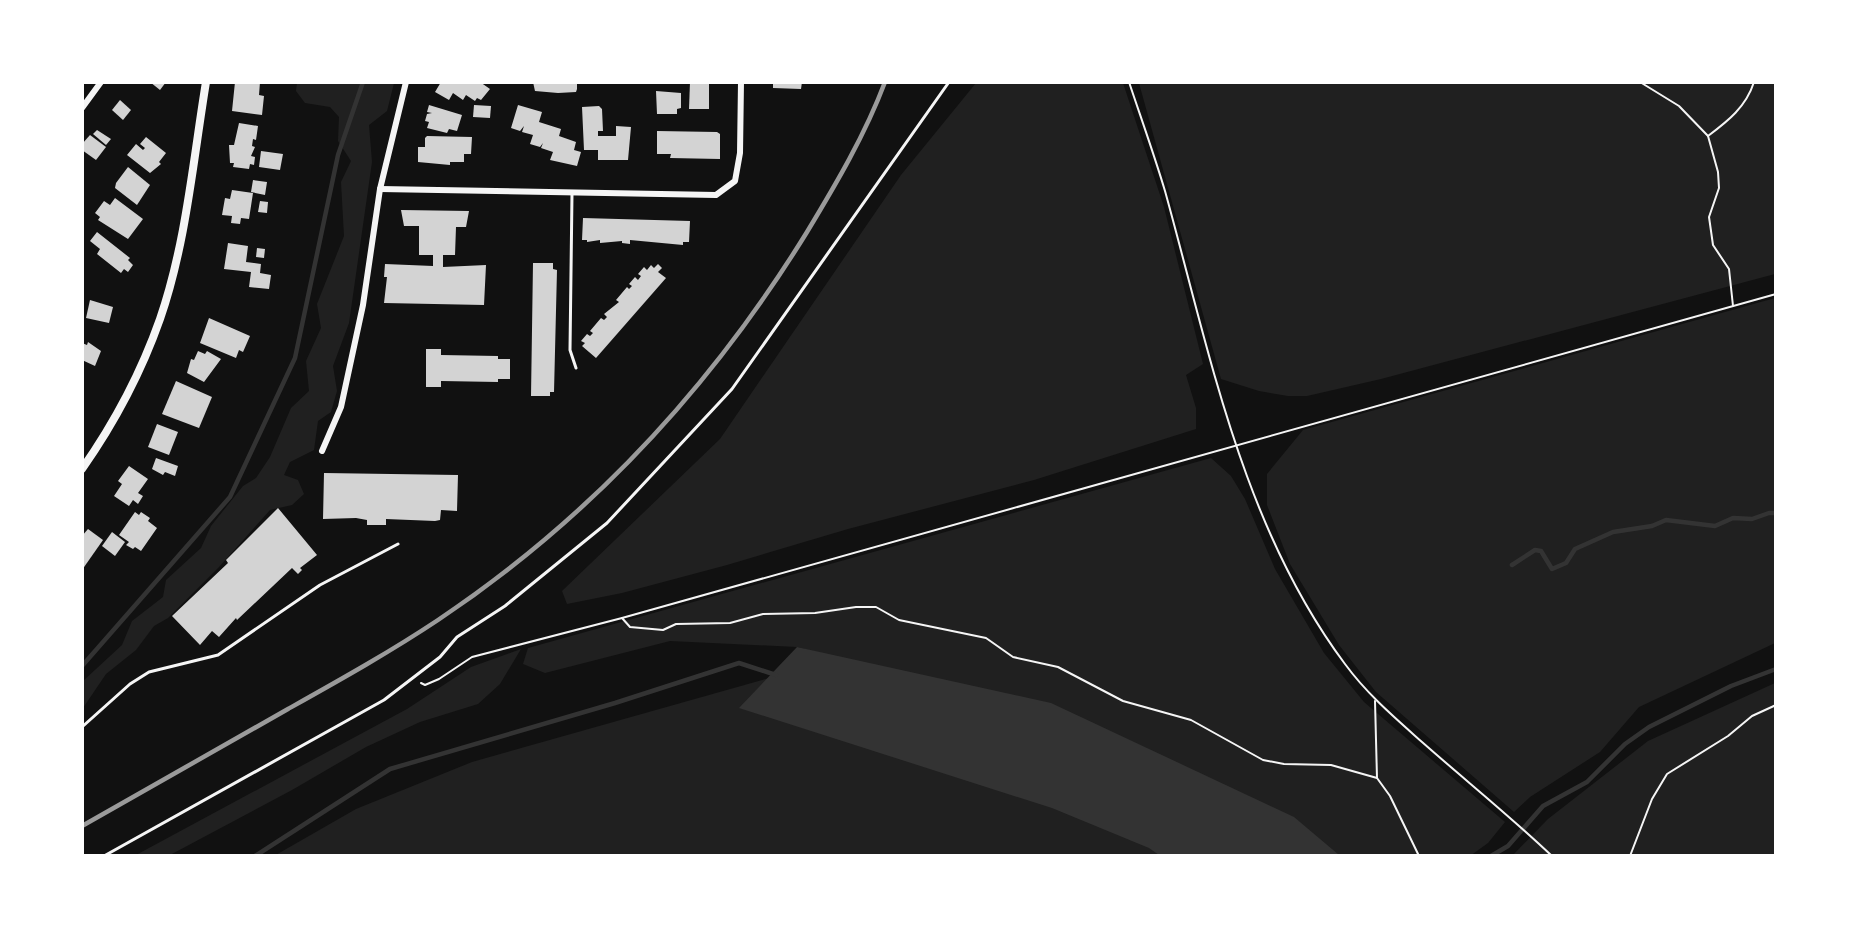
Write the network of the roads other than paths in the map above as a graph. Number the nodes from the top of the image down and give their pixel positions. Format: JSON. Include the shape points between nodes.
{"nodes":[{"id":1,"x":101,"y":82,"type":"edge"},
{"id":2,"x":206,"y":82,"type":"edge"},
{"id":3,"x":406,"y":82,"type":"edge"},
{"id":4,"x":741,"y":82,"type":"edge"},
{"id":5,"x":949,"y":82,"type":"edge"},
{"id":6,"x":82,"y":108,"type":"edge"},
{"id":7,"x":380,"y":189,"type":"junction"},
{"id":8,"x":572,"y":192,"type":"junction"},
{"id":9,"x":576,"y":368,"type":"dead end"},
{"id":10,"x":322,"y":452,"type":"dead end"},
{"id":11,"x":82,"y":469,"type":"edge"},
{"id":12,"x":398,"y":544,"type":"dead end"},
{"id":13,"x":82,"y":727,"type":"edge"},
{"id":14,"x":104,"y":855,"type":"edge"}],
"edges":[{"from":1,"to":6,"type":"street"},
{"from":2,"to":11,"type":"street","via":[[176,260],[160,318],[140,370]]},
{"from":3,"to":7,"type":"street"},
{"from":4,"to":8,"type":"street","via":[[740,153],[735,182],[716,195]]},
{"from":5,"to":14,"type":"lane","via":[[732,389],[608,524],[505,606],[457,637],[440,657],[384,700]]},
{"from":7,"to":8,"type":"street"},
{"from":7,"to":10,"type":"street","via":[[363,305],[341,407]]},
{"from":8,"to":9,"type":"lane","via":[[570,350]]},
{"from":12,"to":13,"type":"lane","via":[[320,585],[218,655],[149,672]]}]}
